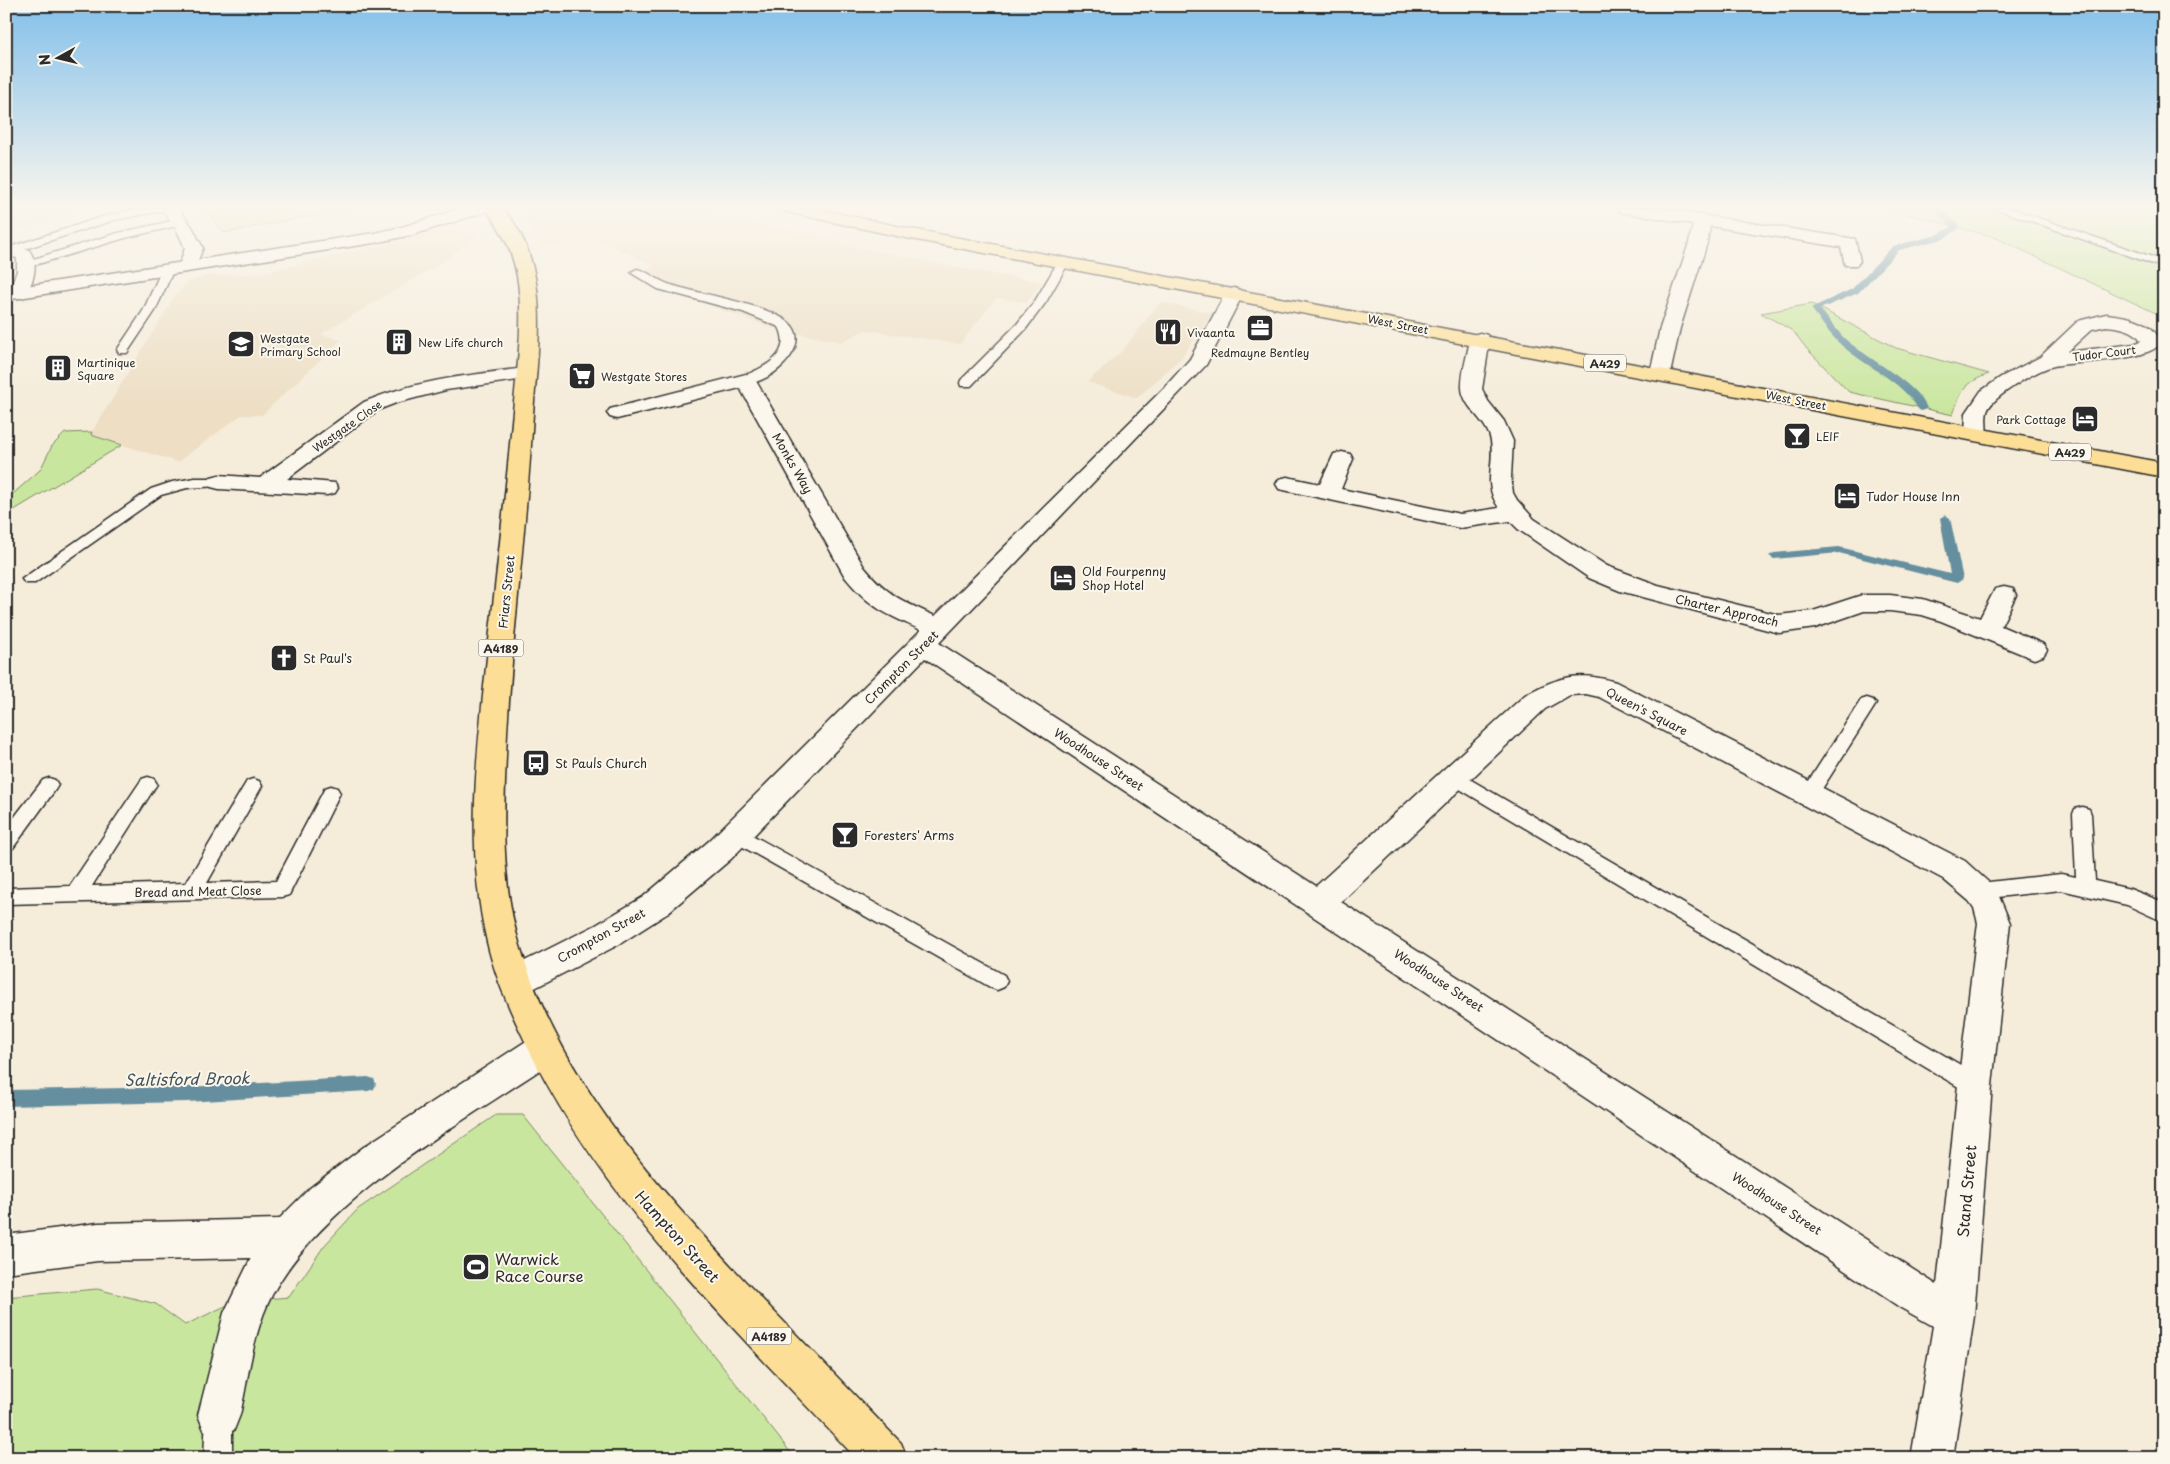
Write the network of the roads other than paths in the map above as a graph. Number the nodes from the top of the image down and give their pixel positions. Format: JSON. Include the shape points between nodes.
{"nodes":[{"id":1,"x":15,"y":276,"type":"edge"},
{"id":2,"x":122,"y":276,"type":"edge"},
{"id":3,"x":165,"y":276,"type":"edge"},
{"id":4,"x":526,"y":276,"type":"edge"},
{"id":5,"x":642,"y":276,"type":"edge"},
{"id":6,"x":1055,"y":276,"type":"edge"},
{"id":7,"x":1140,"y":276,"type":"edge"},
{"id":8,"x":1687,"y":276,"type":"edge"},
{"id":9,"x":12,"y":294,"type":"edge"},
{"id":10,"x":1234,"y":294,"type":"junction"},
{"id":11,"x":1480,"y":339,"type":"junction"},
{"id":12,"x":123,"y":350,"type":"dead end"},
{"id":13,"x":2047,"y":361,"type":"dead end"},
{"id":14,"x":525,"y":374,"type":"junction"},
{"id":15,"x":1660,"y":374,"type":"junction"},
{"id":16,"x":746,"y":380,"type":"junction"},
{"id":17,"x":966,"y":382,"type":"dead end"},
{"id":18,"x":617,"y":413,"type":"dead end"},
{"id":19,"x":1976,"y":434,"type":"junction"},
{"id":20,"x":1342,"y":458,"type":"dead end"},
{"id":21,"x":2164,"y":470,"type":"edge"},
{"id":22,"x":219,"y":482,"type":"joint"},
{"id":23,"x":267,"y":483,"type":"junction"},
{"id":24,"x":1287,"y":484,"type":"dead end"},
{"id":25,"x":327,"y":488,"type":"dead end"},
{"id":26,"x":1328,"y":493,"type":"junction"},
{"id":27,"x":1514,"y":513,"type":"junction"},
{"id":28,"x":30,"y":579,"type":"dead end"},
{"id":29,"x":2004,"y":594,"type":"dead end"},
{"id":30,"x":1986,"y":630,"type":"junction"},
{"id":31,"x":932,"y":636,"type":"junction"},
{"id":32,"x":2034,"y":650,"type":"dead end"},
{"id":33,"x":1866,"y":704,"type":"dead end"},
{"id":34,"x":1454,"y":778,"type":"junction"},
{"id":35,"x":148,"y":784,"type":"dead end"},
{"id":36,"x":49,"y":785,"type":"dead end"},
{"id":37,"x":253,"y":786,"type":"dead end"},
{"id":38,"x":331,"y":793,"type":"dead end"},
{"id":39,"x":1809,"y":795,"type":"junction"},
{"id":40,"x":2082,"y":814,"type":"dead end"},
{"id":41,"x":736,"y":834,"type":"junction"},
{"id":42,"x":6,"y":843,"type":"edge"},
{"id":43,"x":2086,"y":887,"type":"junction"},
{"id":44,"x":192,"y":891,"type":"junction"},
{"id":45,"x":1980,"y":891,"type":"junction"},
{"id":46,"x":76,"y":894,"type":"junction"},
{"id":47,"x":6,"y":896,"type":"edge"},
{"id":48,"x":1320,"y":902,"type":"junction"},
{"id":49,"x":2164,"y":914,"type":"edge"},
{"id":50,"x":1994,"y":923,"type":"joint"},
{"id":51,"x":997,"y":981,"type":"dead end"},
{"id":52,"x":515,"y":982,"type":"junction"},
{"id":53,"x":542,"y":1050,"type":"junction"},
{"id":54,"x":1975,"y":1085,"type":"junction"},
{"id":55,"x":288,"y":1238,"type":"junction"},
{"id":56,"x":6,"y":1254,"type":"edge"},
{"id":57,"x":1954,"y":1316,"type":"junction"},
{"id":58,"x":218,"y":1415,"type":"joint"},
{"id":59,"x":218,"y":1458,"type":"edge"},
{"id":60,"x":886,"y":1458,"type":"edge"},
{"id":61,"x":1932,"y":1458,"type":"edge"}],
"edges":[{"from":1,"to":9,"type":"street"},
{"from":2,"to":9,"type":"street"},
{"from":3,"to":12,"type":"lane","via":[[150,311]]},
{"from":4,"to":14,"type":"main road","name":"Friars Street","number":"A4189"},
{"from":5,"to":16,"type":"lane","via":[[784,325],[791,342],[788,355],[767,371]]},
{"from":6,"to":17,"type":"lane","via":[[1021,327]]},
{"from":7,"to":10,"type":"main road","name":"West Street","number":"A429"},
{"from":8,"to":15,"type":"street","via":[[1670,328]]},
{"from":10,"to":11,"type":"main road","name":"West Street","number":"A429"},
{"from":10,"to":31,"type":"street","name":"Crompton Street","via":[[1199,361]]},
{"from":11,"to":15,"type":"main road","name":"West Street","number":"A429"},
{"from":11,"to":27,"type":"street","name":"Charter Approach","via":[[1472,389],[1502,441],[1502,492]]},
{"from":13,"to":19,"type":"street","via":[[2006,384],[1981,403],[1975,416]]},
{"from":14,"to":23,"type":"street","name":"Westgate Close","via":[[408,391],[389,397],[371,406]]},
{"from":14,"to":52,"type":"main road","name":"Friars Street","number":"A4189","via":[[496,702],[490,839],[490,880]]},
{"from":15,"to":19,"type":"main road","name":"West Street","number":"A429"},
{"from":16,"to":18,"type":"street"},
{"from":16,"to":31,"type":"street","name":"Monks Way","via":[[854,571],[871,592]]},
{"from":19,"to":21,"type":"main road","number":"A429"},
{"from":20,"to":26,"type":"street"},
{"from":22,"to":23,"type":"street"},
{"from":22,"to":28,"type":"lane","via":[[184,484],[156,492]]},
{"from":23,"to":25,"type":"street"},
{"from":24,"to":26,"type":"street"},
{"from":26,"to":27,"type":"street","via":[[1460,522]]},
{"from":27,"to":30,"type":"street","name":"Charter Approach","via":[[1598,572],[1629,585],[1764,621],[1794,624],[1862,603],[1890,603],[1923,607]]},
{"from":29,"to":30,"type":"street"},
{"from":30,"to":32,"type":"street","name":"Charter Approach"},
{"from":31,"to":41,"type":"street","name":"Crompton Street"},
{"from":31,"to":48,"type":"street","name":"Woodhouse Street"},
{"from":33,"to":39,"type":"lane"},
{"from":34,"to":39,"type":"street","name":"Queen's Square","via":[[1535,702],[1567,685],[1586,684],[1607,689]]},
{"from":34,"to":48,"type":"street","name":"Queen's Square"},
{"from":34,"to":54,"type":"lane"},
{"from":35,"to":46,"type":"lane"},
{"from":36,"to":42,"type":"lane"},
{"from":37,"to":44,"type":"lane"},
{"from":38,"to":44,"type":"lane","name":"Bread and Meat Close","via":[[282,889]]},
{"from":39,"to":45,"type":"street","name":"Queen's Square","via":[[1954,870]]},
{"from":40,"to":43,"type":"lane"},
{"from":41,"to":51,"type":"lane"},
{"from":41,"to":52,"type":"street","name":"Crompton Street","via":[[654,906],[607,935]]},
{"from":43,"to":45,"type":"lane","via":[[2061,882]]},
{"from":43,"to":49,"type":"lane","via":[[2130,897]]},
{"from":44,"to":46,"type":"lane","name":"Bread and Meat Close"},
{"from":45,"to":50,"type":"street","name":"Queen's Square","via":[[1991,908]]},
{"from":46,"to":47,"type":"lane","name":"Bread and Meat Close"},
{"from":48,"to":57,"type":"street","name":"Woodhouse Street"},
{"from":50,"to":54,"type":"street","name":"Stand Street"},
{"from":52,"to":53,"type":"main road","name":"Hampton Street","number":"A4189"},
{"from":53,"to":55,"type":"street","via":[[366,1166],[334,1191]]},
{"from":53,"to":60,"type":"main road","name":"Hampton Street","number":"A4189","via":[[638,1192]]},
{"from":54,"to":57,"type":"street","name":"Stand Street"},
{"from":55,"to":56,"type":"street","via":[[98,1242]]},
{"from":55,"to":58,"type":"street","via":[[263,1274],[244,1312]]},
{"from":57,"to":61,"type":"street","name":"Stand Street"},
{"from":58,"to":59,"type":"lane"}]}
